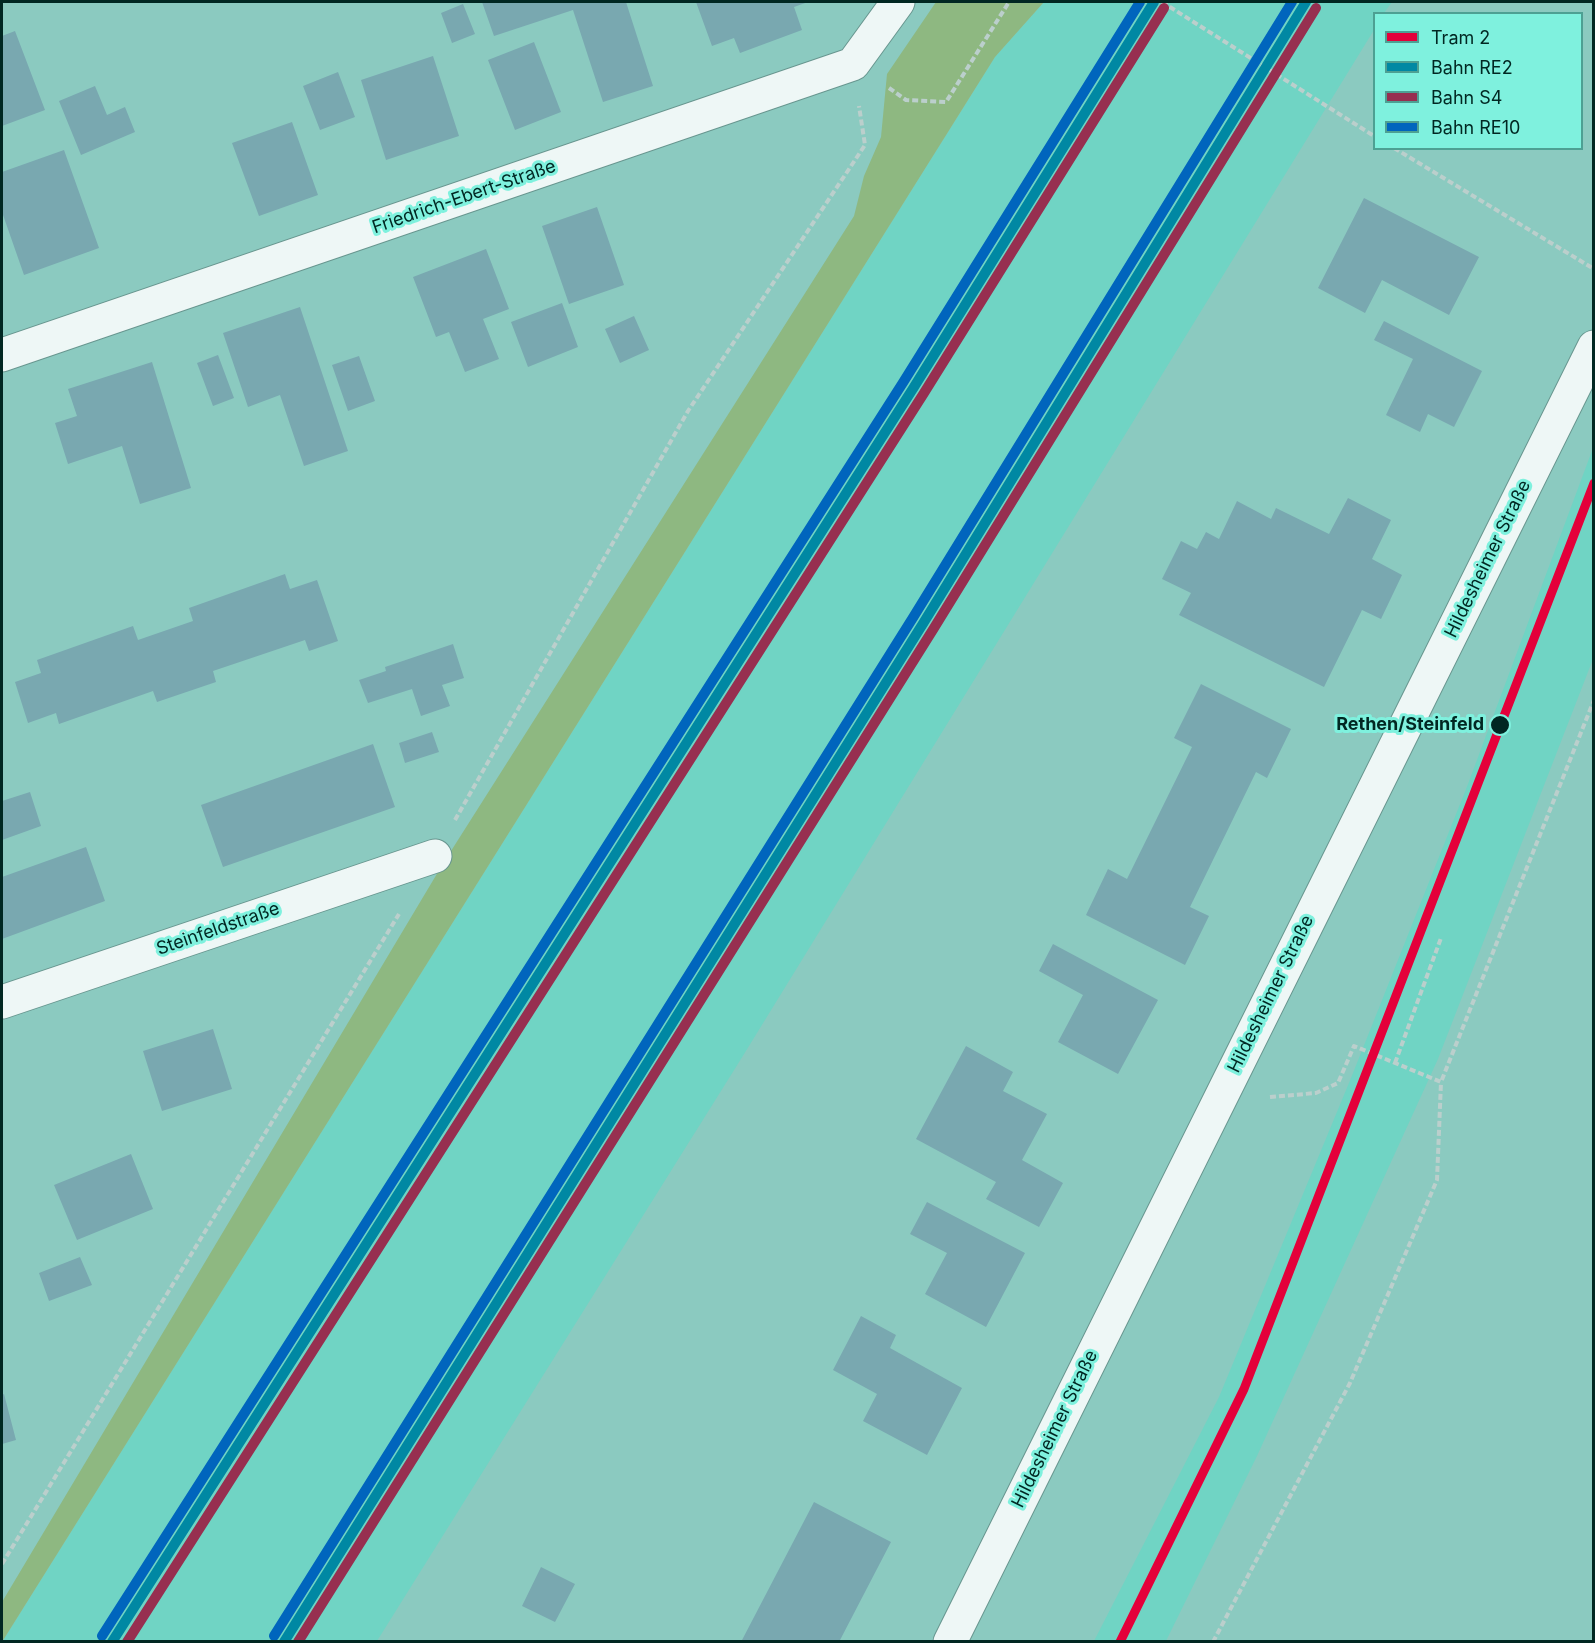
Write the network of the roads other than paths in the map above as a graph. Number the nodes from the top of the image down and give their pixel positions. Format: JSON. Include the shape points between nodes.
{"nodes":[{"id":1,"x":898,"y":2,"type":"edge"},
{"id":2,"x":1593,"y":346,"type":"edge"},
{"id":3,"x":2,"y":355,"type":"edge"},
{"id":4,"x":435,"y":856,"type":"dead end"},
{"id":5,"x":2,"y":1002,"type":"edge"},
{"id":6,"x":950,"y":1641,"type":"edge"}],
"edges":[{"from":1,"to":3,"type":"street","name":"Friedrich-Ebert-Straße","via":[[853,64]]},
{"from":2,"to":6,"type":"street","name":"Hildesheimer Straße"},
{"from":4,"to":5,"type":"street","name":"Steinfeldstraße"}]}
